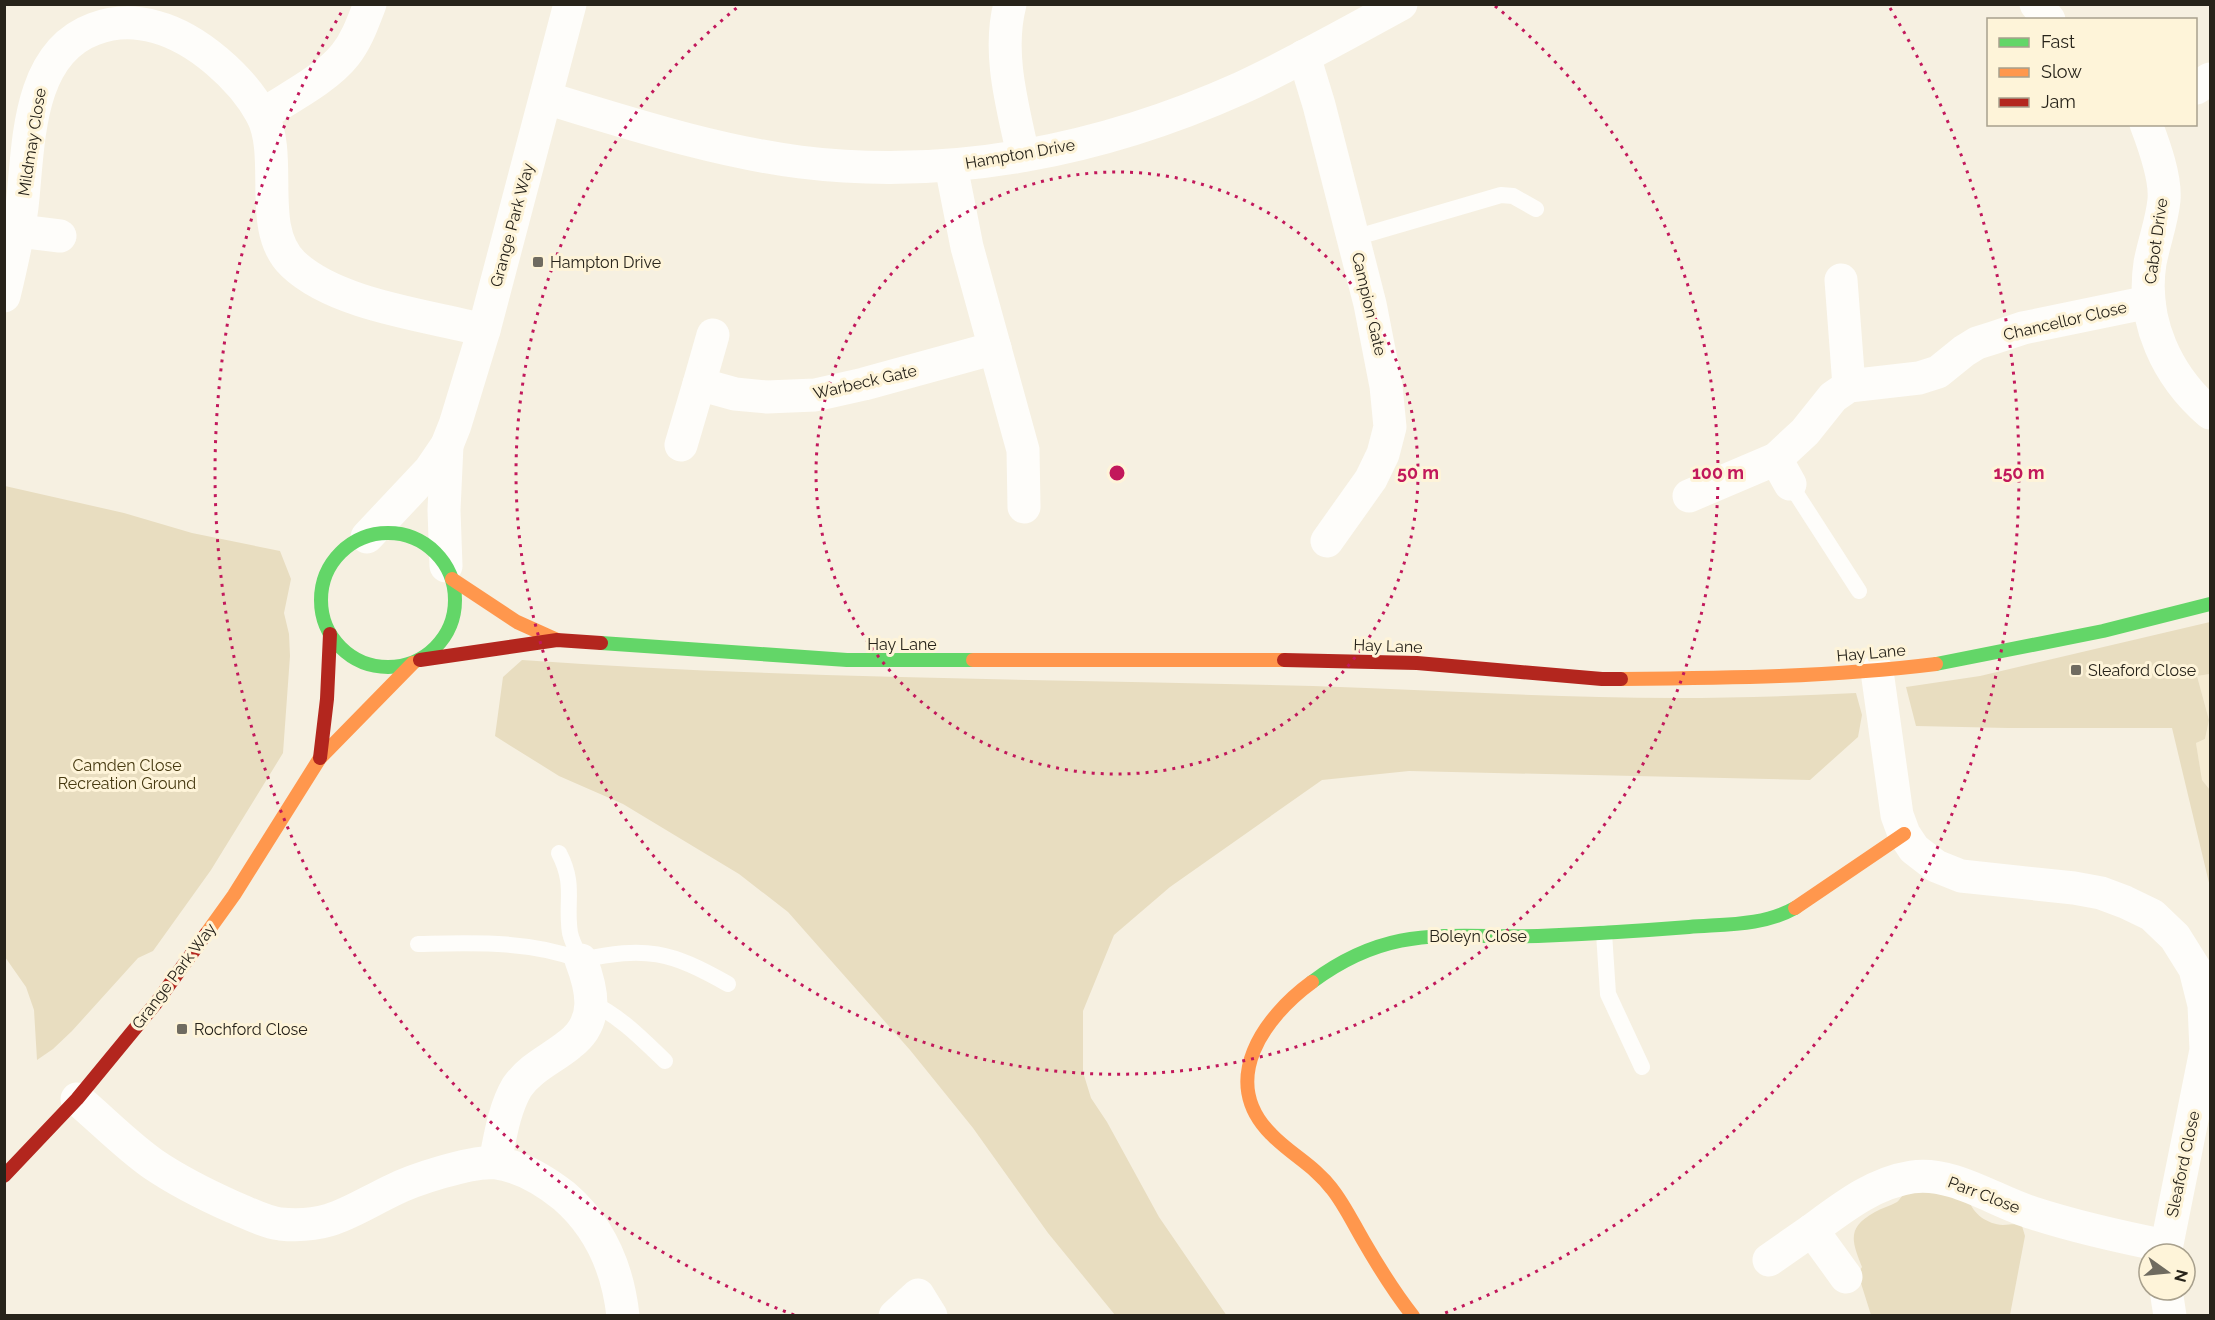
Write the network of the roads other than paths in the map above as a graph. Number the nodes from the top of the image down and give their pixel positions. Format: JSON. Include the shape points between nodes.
{"nodes":[{"id":1,"x":370,"y":4,"type":"edge"},
{"id":2,"x":570,"y":4,"type":"edge"},
{"id":3,"x":1010,"y":4,"type":"edge"},
{"id":4,"x":1401,"y":4,"type":"edge"},
{"id":5,"x":2036,"y":4,"type":"edge"},
{"id":6,"x":2047,"y":18,"type":"edge"},
{"id":7,"x":1304,"y":56,"type":"junction"},
{"id":8,"x":2211,"y":80,"type":"edge"},
{"id":9,"x":2197,"y":87,"type":"edge"},
{"id":10,"x":546,"y":98,"type":"junction"},
{"id":11,"x":262,"y":115,"type":"junction"},
{"id":12,"x":2147,"y":126,"type":"edge"},
{"id":13,"x":1023,"y":155,"type":"junction"},
{"id":14,"x":951,"y":166,"type":"junction"},
{"id":15,"x":1536,"y":209,"type":"dead end"},
{"id":16,"x":19,"y":231,"type":"junction"},
{"id":17,"x":60,"y":236,"type":"dead end"},
{"id":18,"x":1354,"y":238,"type":"junction"},
{"id":19,"x":1840,"y":280,"type":"dead end"},
{"id":20,"x":4,"y":296,"type":"edge"},
{"id":21,"x":2149,"y":302,"type":"junction"},
{"id":22,"x":484,"y":330,"type":"junction"},
{"id":23,"x":713,"y":335,"type":"dead end"},
{"id":24,"x":995,"y":348,"type":"junction"},
{"id":25,"x":699,"y":384,"type":"junction"},
{"id":26,"x":1849,"y":386,"type":"junction"},
{"id":27,"x":2211,"y":413,"type":"edge"},
{"id":28,"x":447,"y":445,"type":"junction"},
{"id":29,"x":681,"y":445,"type":"dead end"},
{"id":30,"x":1783,"y":472,"type":"junction"},
{"id":31,"x":1689,"y":496,"type":"dead end"},
{"id":32,"x":1024,"y":507,"type":"dead end"},
{"id":33,"x":367,"y":537,"type":"junction"},
{"id":34,"x":1327,"y":541,"type":"dead end"},
{"id":35,"x":449,"y":572,"type":"junction"},
{"id":36,"x":1859,"y":591,"type":"dead end"},
{"id":37,"x":2211,"y":603,"type":"edge"},
{"id":38,"x":330,"y":634,"type":"junction"},
{"id":39,"x":557,"y":640,"type":"junction"},
{"id":40,"x":417,"y":661,"type":"junction"},
{"id":41,"x":1877,"y":671,"type":"junction"},
{"id":42,"x":320,"y":758,"type":"junction"},
{"id":43,"x":1904,"y":834,"type":"junction"},
{"id":44,"x":560,"y":853,"type":"dead end"},
{"id":45,"x":1604,"y":933,"type":"junction"},
{"id":46,"x":418,"y":944,"type":"dead end"},
{"id":47,"x":581,"y":960,"type":"junction"},
{"id":48,"x":728,"y":984,"type":"dead end"},
{"id":49,"x":592,"y":1003,"type":"junction"},
{"id":50,"x":665,"y":1061,"type":"dead end"},
{"id":51,"x":1642,"y":1067,"type":"dead end"},
{"id":52,"x":77,"y":1099,"type":"junction"},
{"id":53,"x":495,"y":1162,"type":"junction"},
{"id":54,"x":4,"y":1176,"type":"edge"},
{"id":55,"x":1812,"y":1230,"type":"junction"},
{"id":56,"x":2137,"y":1242,"type":"edge"},
{"id":57,"x":2167,"y":1242,"type":"edge"},
{"id":58,"x":1769,"y":1260,"type":"dead end"},
{"id":59,"x":1846,"y":1276,"type":"dead end"},
{"id":60,"x":623,"y":1316,"type":"edge"},
{"id":61,"x":895,"y":1316,"type":"edge"},
{"id":62,"x":931,"y":1316,"type":"edge"},
{"id":63,"x":1413,"y":1316,"type":"edge"}],
"edges":[{"from":1,"to":11,"type":"street","via":[[358,34],[333,68]]},
{"from":2,"to":10,"type":"street","name":"Grange Park Way"},
{"from":3,"to":13,"type":"street","via":[[1004,38]]},
{"from":4,"to":7,"type":"street","name":"Hampton Drive"},
{"from":5,"to":6,"type":"street"},
{"from":7,"to":13,"type":"street","name":"Hampton Drive","via":[[1240,88],[1167,117],[1097,140]]},
{"from":7,"to":18,"type":"street","name":"Campion Gate"},
{"from":8,"to":9,"type":"street"},
{"from":10,"to":14,"type":"street","name":"Hampton Drive","via":[[642,127],[801,162]]},
{"from":10,"to":22,"type":"street","name":"Grange Park Way"},
{"from":11,"to":16,"type":"street","name":"Mildmay Close","via":[[249,95],[215,60],[175,34],[136,22],[114,23],[82,33],[68,42],[44,74],[32,122]]},
{"from":11,"to":22,"type":"street","name":"Mildmay Close","via":[[270,135],[276,230],[281,248],[291,262],[321,285],[344,294]]},
{"from":12,"to":21,"type":"street","name":"Cabot Drive","via":[[2164,198],[2150,265]]},
{"from":13,"to":14,"type":"street","name":"Hampton Drive"},
{"from":14,"to":24,"type":"street","via":[[967,247]]},
{"from":15,"to":18,"type":"lane","via":[[1524,200],[1501,195]]},
{"from":16,"to":17,"type":"street"},
{"from":16,"to":20,"type":"street","name":"Mildmay Close"},
{"from":18,"to":34,"type":"street","name":"Campion Gate","via":[[1379,344],[1390,427],[1371,479]]},
{"from":19,"to":26,"type":"street"},
{"from":21,"to":26,"type":"street","name":"Chancellor Close","via":[[2023,328],[1977,343],[1938,372],[1919,378]]},
{"from":21,"to":27,"type":"street","name":"Cabot Drive","via":[[2153,327],[2167,363],[2191,396]]},
{"from":22,"to":28,"type":"street","name":"Grange Park Way"},
{"from":23,"to":25,"type":"street"},
{"from":24,"to":25,"type":"street","name":"Warbeck Gate","via":[[815,395],[767,398]]},
{"from":24,"to":32,"type":"street","via":[[1023,450]]},
{"from":25,"to":29,"type":"street"},
{"from":26,"to":30,"type":"street","via":[[1833,397],[1805,432]]},
{"from":28,"to":33,"type":"street","name":"Grange Park Way","via":[[430,470]]},
{"from":28,"to":35,"type":"street","name":"Grange Park Way","via":[[444,510]]},
{"from":30,"to":31,"type":"street"},
{"from":30,"to":36,"type":"lane"},
{"from":33,"to":35,"type":"street","name":"Grange Park Way","via":[[394,533],[411,537],[431,548]]},
{"from":33,"to":38,"type":"street","name":"Grange Park Way","via":[[342,551],[326,574],[321,607]]},
{"from":35,"to":39,"type":"street","name":"Hay Lane","via":[[517,622]]},
{"from":35,"to":40,"type":"street","name":"Grange Park Way","via":[[456,599],[454,616],[437,647]]},
{"from":37,"to":41,"type":"street","name":"Hay Lane","via":[[2041,644]]},
{"from":38,"to":40,"type":"street","name":"Grange Park Way","via":[[345,653],[368,665],[397,668]]},
{"from":38,"to":42,"type":"street","name":"Grange Park Way"},
{"from":39,"to":40,"type":"street","name":"Hay Lane"},
{"from":39,"to":41,"type":"street","name":"Hay Lane","via":[[847,660],[1416,663],[1602,679]]},
{"from":40,"to":42,"type":"street","name":"Grange Park Way"},
{"from":41,"to":43,"type":"street","name":"Sleaford Close","via":[[1891,784]]},
{"from":42,"to":52,"type":"street","name":"Grange Park Way","via":[[209,931],[156,1004]]},
{"from":43,"to":45,"type":"street","name":"Boleyn Close","via":[[1779,916],[1751,922]]},
{"from":43,"to":57,"type":"street","name":"Sleaford Close","via":[[1914,849],[1936,866],[1961,876],[2101,893],[2152,915],[2175,937],[2195,969],[2204,1005],[2206,1050]]},
{"from":44,"to":47,"type":"lane","via":[[570,882],[570,934]]},
{"from":45,"to":51,"type":"lane","via":[[1608,994]]},
{"from":45,"to":63,"type":"street","name":"Boleyn Close","via":[[1429,935],[1380,945],[1302,988],[1263,1031],[1246,1075],[1253,1111],[1263,1129],[1334,1191]]},
{"from":46,"to":47,"type":"lane","via":[[488,943]]},
{"from":47,"to":48,"type":"lane","via":[[634,951],[654,953],[694,965]]},
{"from":47,"to":49,"type":"street"},
{"from":49,"to":50,"type":"lane","via":[[630,1027]]},
{"from":49,"to":53,"type":"street","via":[[581,1034],[531,1071],[516,1089]]},
{"from":52,"to":53,"type":"street","via":[[152,1163],[179,1180],[278,1223],[306,1225],[335,1220],[392,1190],[427,1177]]},
{"from":52,"to":54,"type":"street","name":"Grange Park Way"},
{"from":53,"to":60,"type":"street","via":[[525,1171],[552,1186],[585,1218],[608,1255],[620,1291]]},
{"from":55,"to":56,"type":"street","name":"Parr Close","via":[[1873,1189],[1910,1177],[1927,1176],[1950,1181],[2028,1212]]},
{"from":55,"to":58,"type":"street","name":"Parr Close"},
{"from":55,"to":59,"type":"street"},
{"from":61,"to":62,"type":"street","via":[[918,1295]]}]}
